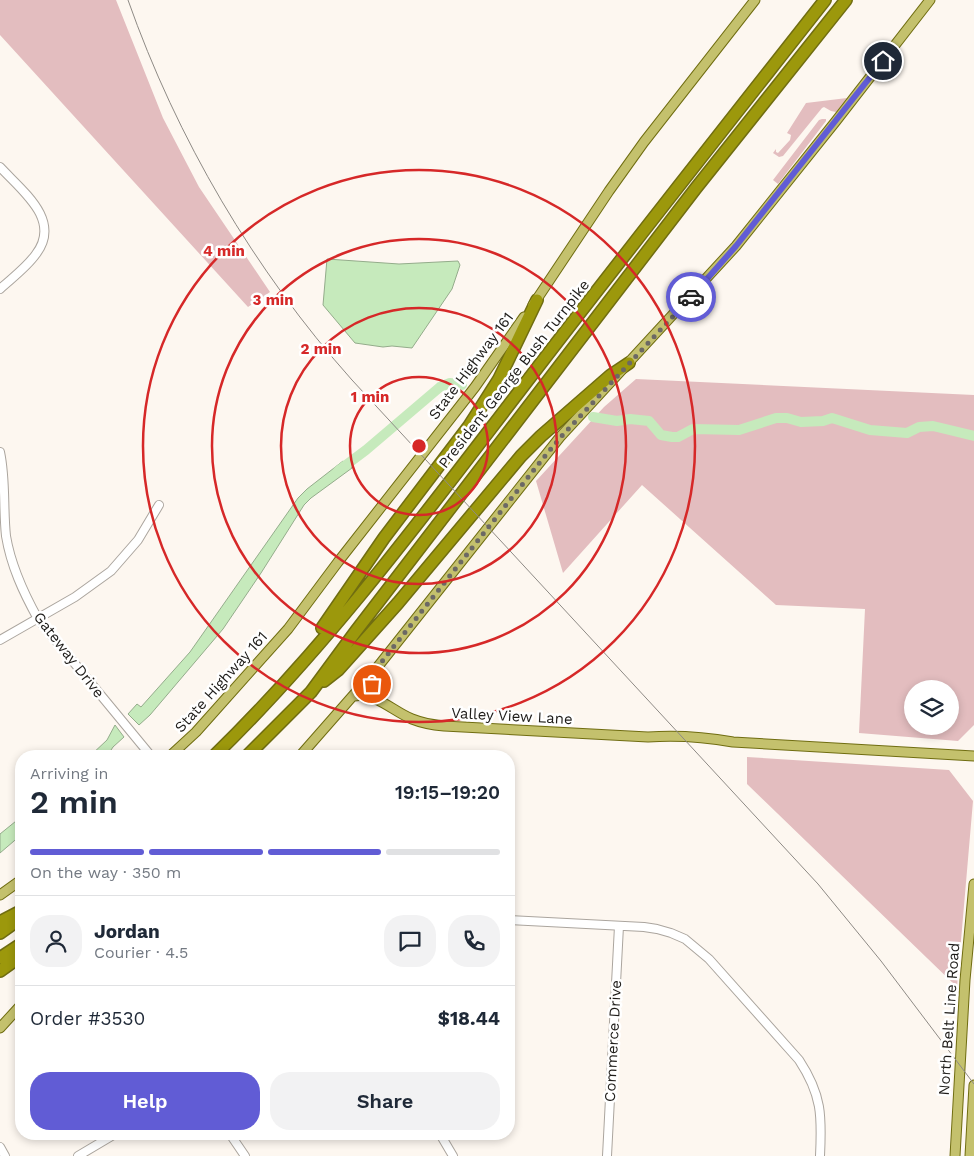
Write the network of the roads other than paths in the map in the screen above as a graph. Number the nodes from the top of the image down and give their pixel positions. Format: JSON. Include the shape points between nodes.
{"nodes":[{"id":1,"x":755,"y":0,"type":"edge"},
{"id":2,"x":825,"y":0,"type":"edge"},
{"id":3,"x":846,"y":0,"type":"edge"},
{"id":4,"x":930,"y":0,"type":"edge"},
{"id":5,"x":0,"y":167,"type":"edge"},
{"id":6,"x":0,"y":289,"type":"edge"},
{"id":7,"x":537,"y":300,"type":"junction"},
{"id":8,"x":629,"y":363,"type":"junction"},
{"id":9,"x":0,"y":452,"type":"edge"},
{"id":10,"x":159,"y":505,"type":"dead end"},
{"id":11,"x":38,"y":618,"type":"junction"},
{"id":12,"x":0,"y":640,"type":"edge"},
{"id":13,"x":372,"y":674,"type":"junction"},
{"id":14,"x":286,"y":681,"type":"junction"},
{"id":15,"x":311,"y":692,"type":"junction"},
{"id":16,"x":354,"y":696,"type":"junction"},
{"id":17,"x":381,"y":702,"type":"junction"},
{"id":18,"x":196,"y":732,"type":"junction"},
{"id":19,"x":146,"y":750,"type":"edge"},
{"id":20,"x":176,"y":750,"type":"edge"},
{"id":21,"x":183,"y":750,"type":"edge"},
{"id":22,"x":220,"y":750,"type":"edge"},
{"id":23,"x":253,"y":750,"type":"edge"},
{"id":24,"x":305,"y":750,"type":"edge"},
{"id":25,"x":974,"y":756,"type":"edge"},
{"id":26,"x":15,"y":884,"type":"edge"},
{"id":27,"x":974,"y":884,"type":"edge"},
{"id":28,"x":0,"y":895,"type":"edge"},
{"id":29,"x":15,"y":914,"type":"edge"},
{"id":30,"x":515,"y":920,"type":"edge"},
{"id":31,"x":0,"y":922,"type":"edge"},
{"id":32,"x":15,"y":922,"type":"edge"},
{"id":33,"x":619,"y":926,"type":"junction"},
{"id":34,"x":0,"y":933,"type":"edge"},
{"id":35,"x":15,"y":948,"type":"edge"},
{"id":36,"x":0,"y":958,"type":"edge"},
{"id":37,"x":15,"y":961,"type":"edge"},
{"id":38,"x":0,"y":972,"type":"edge"},
{"id":39,"x":15,"y":1012,"type":"edge"},
{"id":40,"x":0,"y":1028,"type":"edge"},
{"id":41,"x":974,"y":1085,"type":"edge"},
{"id":42,"x":106,"y":1140,"type":"edge"},
{"id":43,"x":234,"y":1140,"type":"edge"},
{"id":44,"x":444,"y":1140,"type":"edge"},
{"id":45,"x":0,"y":1148,"type":"edge"},
{"id":46,"x":5,"y":1156,"type":"edge"},
{"id":47,"x":78,"y":1156,"type":"edge"},
{"id":48,"x":245,"y":1156,"type":"edge"},
{"id":49,"x":454,"y":1156,"type":"edge"},
{"id":50,"x":607,"y":1156,"type":"edge"},
{"id":51,"x":820,"y":1156,"type":"edge"},
{"id":52,"x":955,"y":1156,"type":"edge"},
{"id":53,"x":970,"y":1156,"type":"edge"}],
"edges":[{"from":1,"to":7,"type":"main road","name":"State Highway 161","via":[[644,142]]},
{"from":2,"to":14,"type":"highway","name":"President George Bush Turnpike","via":[[382,570]]},
{"from":3,"to":15,"type":"highway","name":"President George Bush Turnpike","via":[[690,196]]},
{"from":4,"to":8,"type":"main road","via":[[736,246]]},
{"from":5,"to":6,"type":"street","via":[[36,206],[43,217],[46,232],[36,255]]},
{"from":7,"to":14,"type":"highway","via":[[499,379],[474,418],[384,538]]},
{"from":7,"to":18,"type":"main road","name":"State Highway 161","via":[[475,387],[288,629]]},
{"from":8,"to":13,"type":"main road","via":[[544,456]]},
{"from":8,"to":15,"type":"highway","via":[[611,375],[521,456],[398,603],[338,670]]},
{"from":9,"to":11,"type":"street","name":"Gateway Drive","via":[[10,556],[15,574]]},
{"from":10,"to":11,"type":"street","via":[[138,540],[111,571]]},
{"from":11,"to":12,"type":"street"},
{"from":11,"to":19,"type":"street","name":"Gateway Drive"},
{"from":13,"to":16,"type":"main road"},
{"from":13,"to":17,"type":"main road","via":[[373,688]]},
{"from":14,"to":22,"type":"highway","name":"President George Bush Turnpike"},
{"from":15,"to":23,"type":"highway","name":"President George Bush Turnpike"},
{"from":16,"to":17,"type":"main road","name":"Valley View Lane"},
{"from":16,"to":24,"type":"main road"},
{"from":17,"to":25,"type":"main road","name":"Valley View Lane","via":[[412,719],[434,725],[714,738],[733,742]]},
{"from":18,"to":20,"type":"main road","name":"State Highway 161"},
{"from":18,"to":21,"type":"main road"},
{"from":26,"to":28,"type":"main road"},
{"from":27,"to":52,"type":"main road","name":"North Belt Line Road"},
{"from":29,"to":31,"type":"highway"},
{"from":30,"to":33,"type":"street"},
{"from":32,"to":34,"type":"highway"},
{"from":33,"to":50,"type":"street","name":"Commerce Drive"},
{"from":33,"to":51,"type":"street","via":[[657,929],[685,939],[709,959],[799,1060],[820,1106]]},
{"from":35,"to":36,"type":"highway"},
{"from":37,"to":38,"type":"highway"},
{"from":39,"to":40,"type":"main road"},
{"from":41,"to":53,"type":"main road","name":"North Belt Line Road"},
{"from":42,"to":47,"type":"street"},
{"from":43,"to":48,"type":"street"},
{"from":44,"to":49,"type":"street"},
{"from":45,"to":46,"type":"street"}]}
